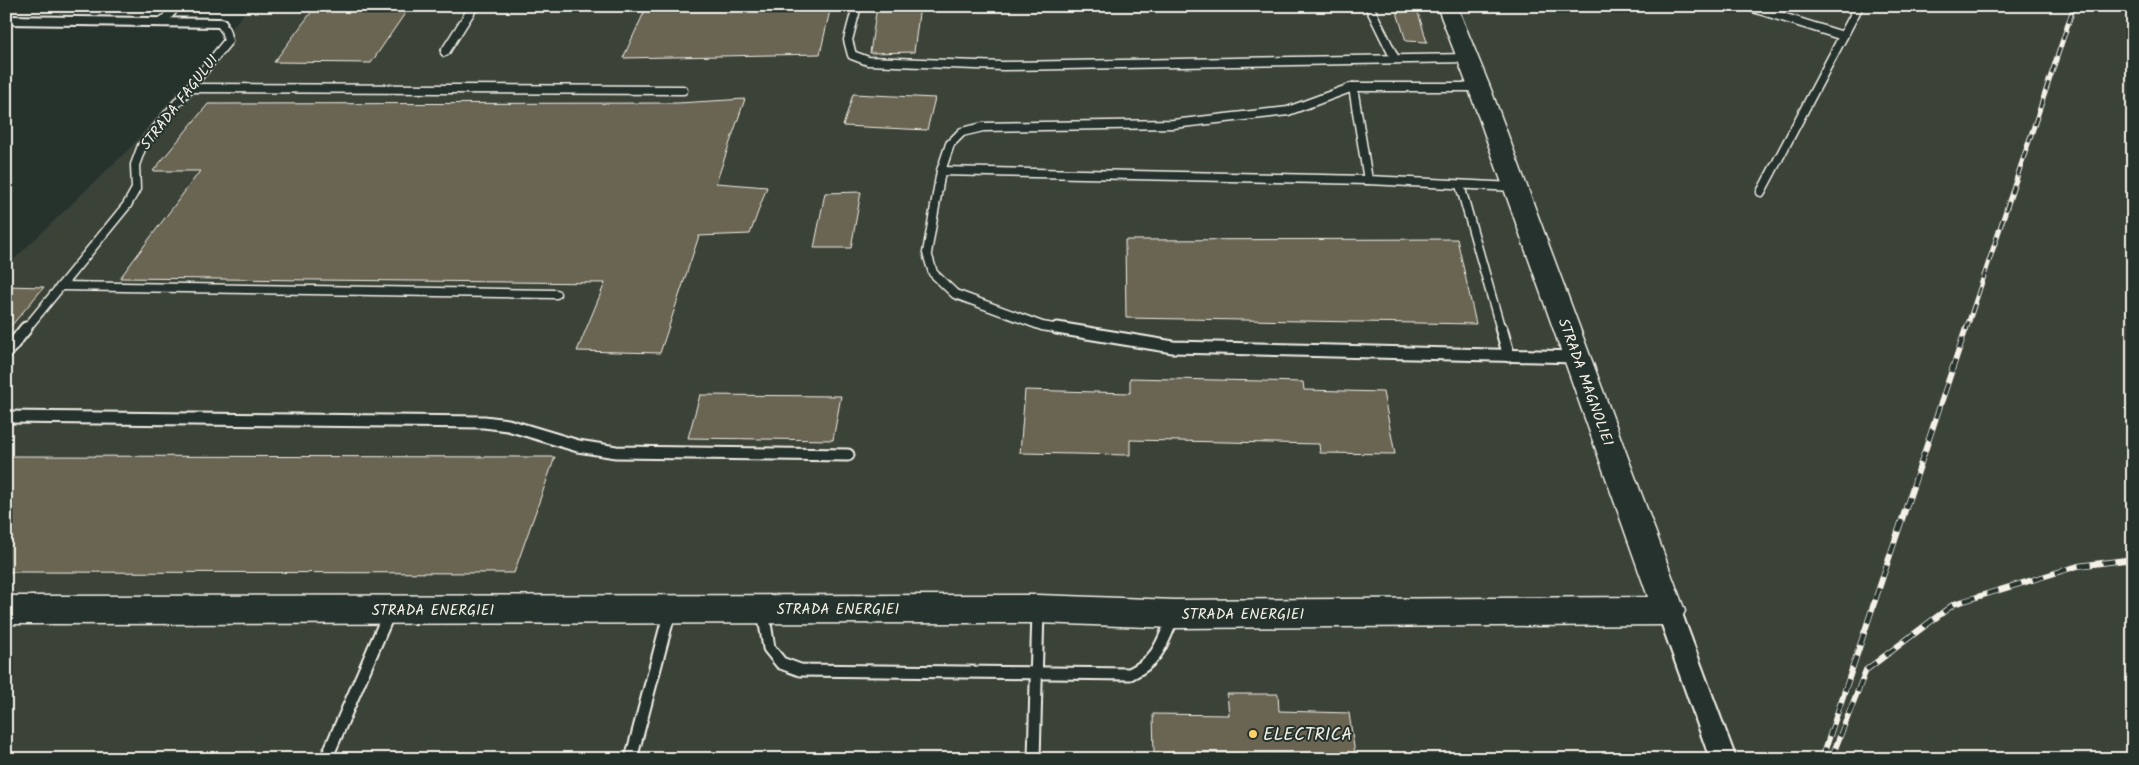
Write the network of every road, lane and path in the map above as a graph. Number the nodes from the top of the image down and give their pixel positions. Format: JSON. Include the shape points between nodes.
{"nodes":[{"id":1,"x":177,"y":6,"type":"edge"},
{"id":2,"x":474,"y":6,"type":"edge"},
{"id":3,"x":857,"y":6,"type":"edge"},
{"id":4,"x":1369,"y":6,"type":"edge"},
{"id":5,"x":1447,"y":6,"type":"edge"},
{"id":6,"x":1747,"y":6,"type":"edge"},
{"id":7,"x":1859,"y":6,"type":"edge"},
{"id":8,"x":6,"y":20,"type":"edge"},
{"id":9,"x":162,"y":22,"type":"junction"},
{"id":10,"x":220,"y":24,"type":"joint"},
{"id":11,"x":1843,"y":36,"type":"junction"},
{"id":12,"x":445,"y":52,"type":"dead end"},
{"id":13,"x":1468,"y":58,"type":"junction"},
{"id":14,"x":1395,"y":59,"type":"junction"},
{"id":15,"x":1353,"y":87,"type":"junction"},
{"id":16,"x":1479,"y":87,"type":"junction"},
{"id":17,"x":189,"y":88,"type":"junction"},
{"id":18,"x":683,"y":90,"type":"dead end"},
{"id":19,"x":941,"y":171,"type":"junction"},
{"id":20,"x":1368,"y":180,"type":"junction"},
{"id":21,"x":1460,"y":185,"type":"junction"},
{"id":22,"x":1515,"y":187,"type":"junction"},
{"id":23,"x":1761,"y":192,"type":"dead end"},
{"id":24,"x":61,"y":286,"type":"junction"},
{"id":25,"x":556,"y":294,"type":"dead end"},
{"id":26,"x":6,"y":352,"type":"edge"},
{"id":27,"x":1509,"y":356,"type":"junction"},
{"id":28,"x":1577,"y":357,"type":"junction"},
{"id":29,"x":6,"y":417,"type":"edge"},
{"id":30,"x":848,"y":455,"type":"dead end"},
{"id":31,"x":763,"y":609,"type":"junction"},
{"id":32,"x":1038,"y":609,"type":"junction"},
{"id":33,"x":6,"y":610,"type":"edge"},
{"id":34,"x":391,"y":610,"type":"junction"},
{"id":35,"x":670,"y":610,"type":"junction"},
{"id":36,"x":1669,"y":611,"type":"junction"},
{"id":37,"x":1174,"y":614,"type":"junction"},
{"id":38,"x":1036,"y":674,"type":"junction"},
{"id":39,"x":326,"y":759,"type":"edge"},
{"id":40,"x":631,"y":759,"type":"edge"},
{"id":41,"x":1034,"y":759,"type":"edge"},
{"id":42,"x":1723,"y":759,"type":"edge"}],
"edges":[{"from":1,"to":9,"type":"lane"},
{"from":2,"to":12,"type":"lane"},
{"from":3,"to":14,"type":"lane","via":[[848,40],[852,55],[868,61],[1003,66]]},
{"from":4,"to":14,"type":"lane"},
{"from":5,"to":13,"type":"main road","name":"STRADA MAGNOLIEI"},
{"from":6,"to":11,"type":"lane"},
{"from":7,"to":11,"type":"lane"},
{"from":8,"to":9,"type":"street","name":"STRADA FAGULUI"},
{"from":9,"to":10,"type":"street","name":"STRADA FAGULUI"},
{"from":10,"to":17,"type":"lane","name":"STRADA FAGULUI","via":[[228,40]]},
{"from":11,"to":23,"type":"lane"},
{"from":13,"to":14,"type":"lane"},
{"from":13,"to":16,"type":"main road","name":"STRADA MAGNOLIEI"},
{"from":15,"to":16,"type":"lane"},
{"from":15,"to":19,"type":"lane","via":[[1288,111],[1173,124],[983,127],[962,132],[950,144]]},
{"from":15,"to":20,"type":"lane"},
{"from":16,"to":22,"type":"main road","name":"STRADA MAGNOLIEI"},
{"from":17,"to":18,"type":"lane"},
{"from":17,"to":24,"type":"lane","name":"STRADA FAGULUI","via":[[142,146],[134,165],[136,189],[127,205]]},
{"from":19,"to":20,"type":"lane"},
{"from":19,"to":27,"type":"lane","via":[[927,253],[933,273],[955,294],[1042,326],[1173,347]]},
{"from":20,"to":21,"type":"lane"},
{"from":21,"to":22,"type":"lane"},
{"from":21,"to":27,"type":"lane"},
{"from":22,"to":28,"type":"main road","name":"STRADA MAGNOLIEI"},
{"from":24,"to":25,"type":"lane"},
{"from":24,"to":26,"type":"lane","name":"STRADA FAGULUI"},
{"from":27,"to":28,"type":"lane"},
{"from":28,"to":36,"type":"main road","name":"STRADA MAGNOLIEI"},
{"from":29,"to":30,"type":"lane","via":[[484,422],[508,425],[578,446],[616,452]]},
{"from":31,"to":32,"type":"main road","name":"STRADA ENERGIEI"},
{"from":31,"to":35,"type":"main road","name":"STRADA ENERGIEI"},
{"from":31,"to":38,"type":"lane","via":[[769,648],[782,663],[800,670]]},
{"from":32,"to":37,"type":"main road","name":"STRADA ENERGIEI"},
{"from":32,"to":38,"type":"lane"},
{"from":33,"to":34,"type":"main road","name":"STRADA ENERGIEI"},
{"from":34,"to":35,"type":"main road","name":"STRADA ENERGIEI"},
{"from":34,"to":39,"type":"lane"},
{"from":35,"to":40,"type":"lane"},
{"from":36,"to":37,"type":"main road","name":"STRADA ENERGIEI"},
{"from":36,"to":42,"type":"street","name":"STRADA MAGNOLIEI"},
{"from":37,"to":38,"type":"lane","via":[[1158,651],[1146,666],[1130,674]]},
{"from":38,"to":41,"type":"lane"}]}
